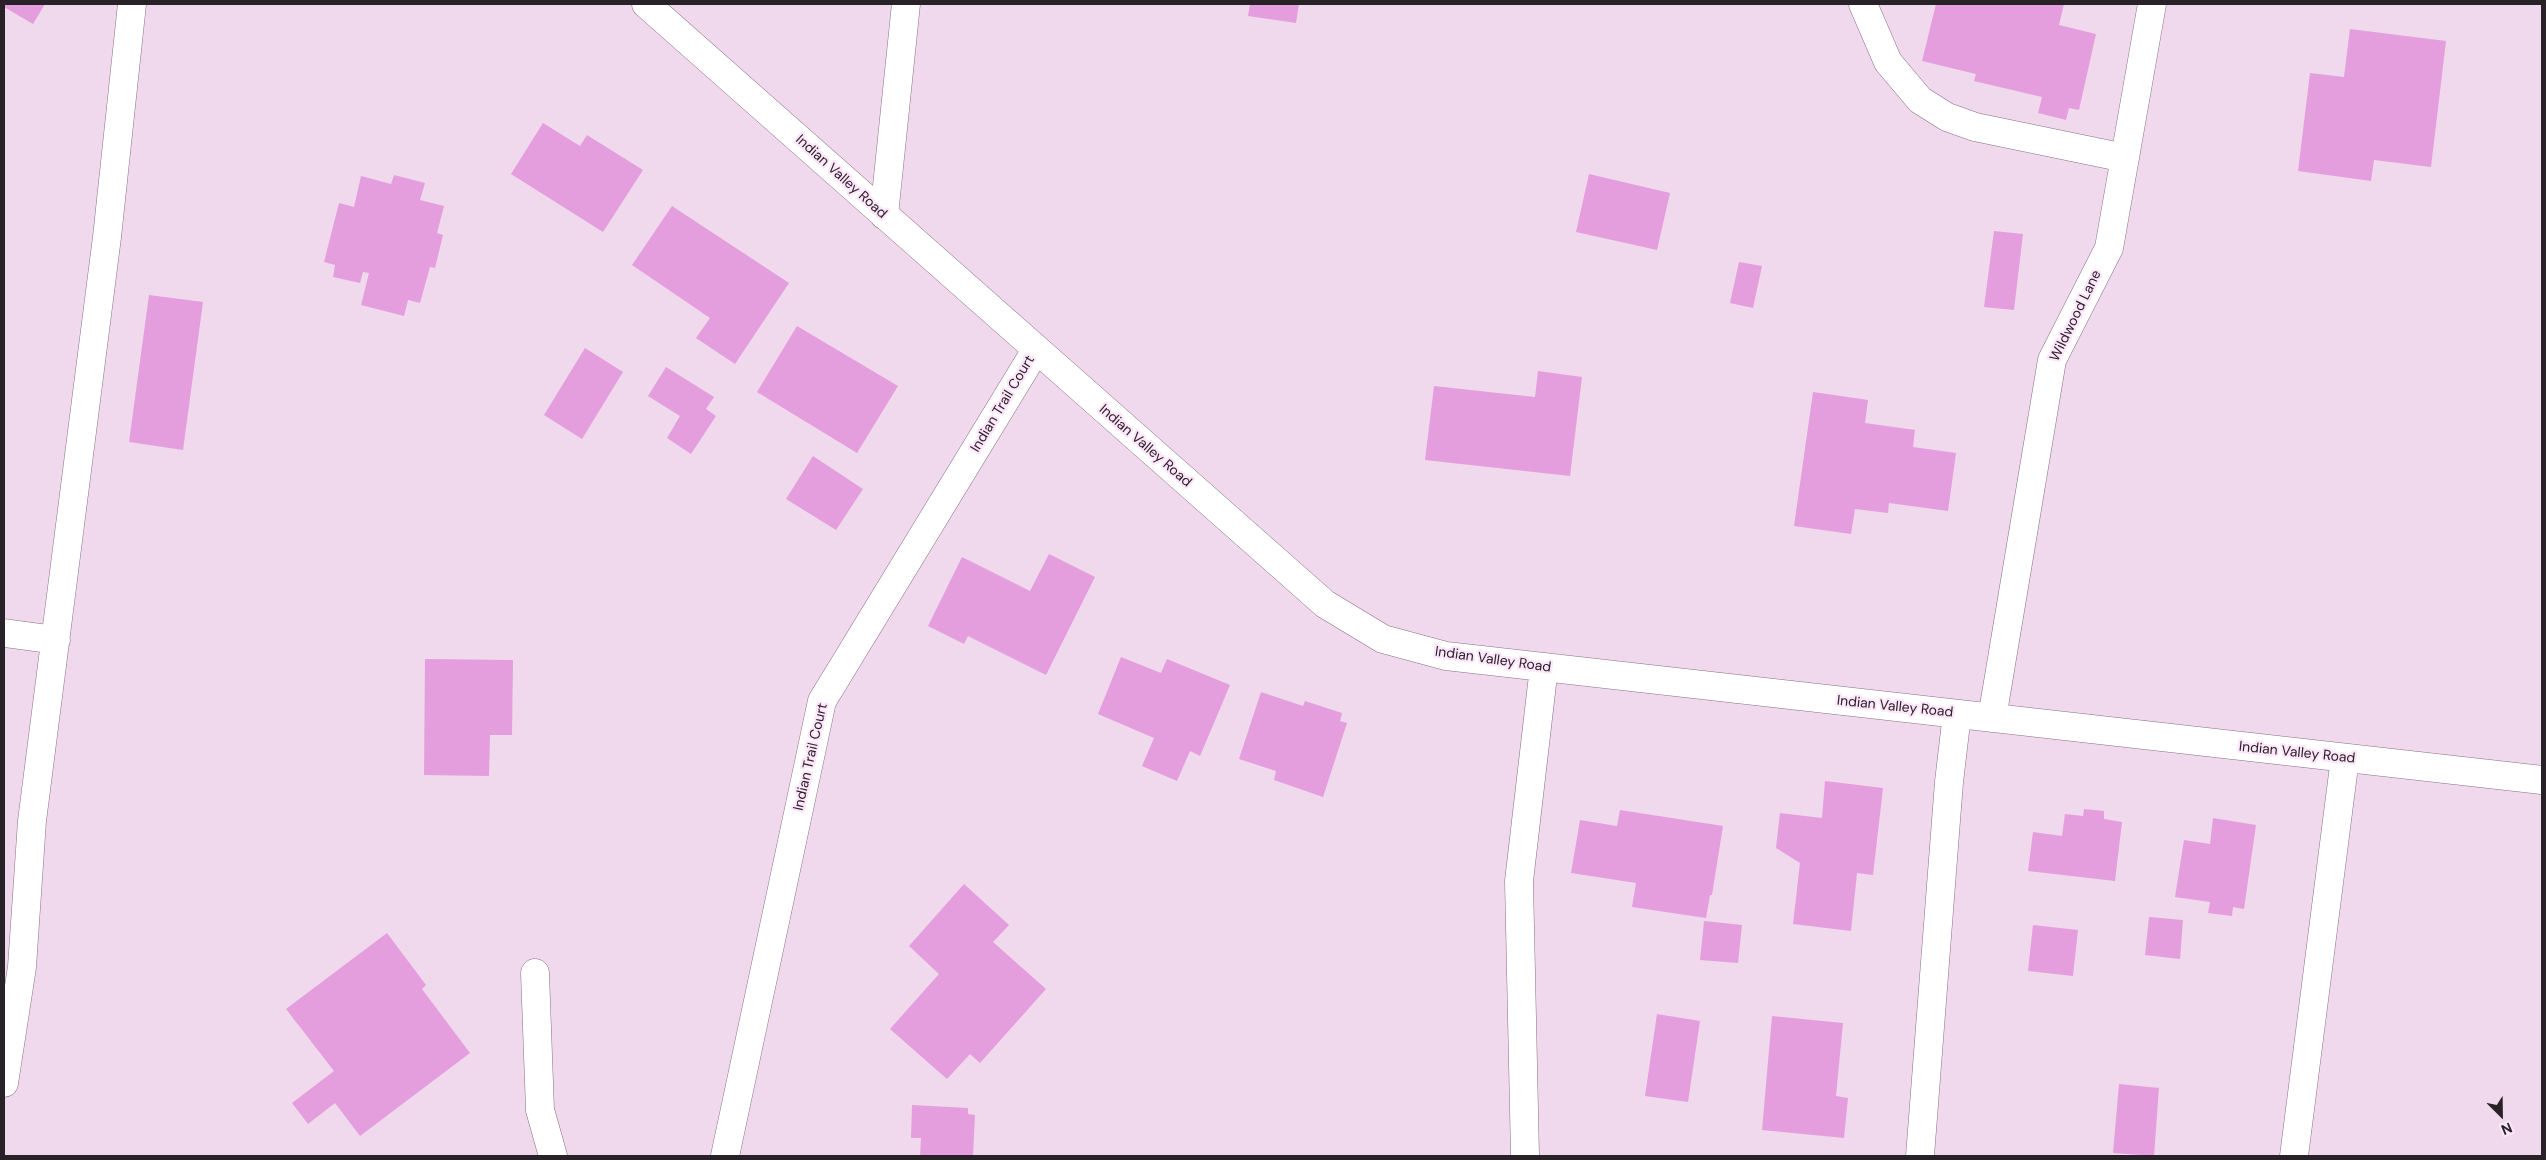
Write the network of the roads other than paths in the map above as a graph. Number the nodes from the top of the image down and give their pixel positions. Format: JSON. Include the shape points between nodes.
{"nodes":[{"id":1,"x":132,"y":4,"type":"edge"},
{"id":2,"x":646,"y":4,"type":"edge"},
{"id":3,"x":906,"y":4,"type":"edge"},
{"id":4,"x":1863,"y":4,"type":"edge"},
{"id":5,"x":2152,"y":4,"type":"edge"},
{"id":6,"x":2124,"y":158,"type":"junction"},
{"id":7,"x":884,"y":215,"type":"junction"},
{"id":8,"x":1036,"y":350,"type":"junction"},
{"id":9,"x":4,"y":633,"type":"edge"},
{"id":10,"x":56,"y":640,"type":"junction"},
{"id":11,"x":1544,"y":667,"type":"junction"},
{"id":12,"x":1957,"y":714,"type":"junction"},
{"id":13,"x":1992,"y":718,"type":"junction"},
{"id":14,"x":2345,"y":758,"type":"junction"},
{"id":15,"x":2542,"y":780,"type":"edge"},
{"id":16,"x":536,"y":973,"type":"dead end"},
{"id":17,"x":4,"y":1082,"type":"edge"},
{"id":18,"x":553,"y":1156,"type":"edge"},
{"id":19,"x":725,"y":1156,"type":"edge"},
{"id":20,"x":1525,"y":1156,"type":"edge"},
{"id":21,"x":1920,"y":1156,"type":"edge"},
{"id":22,"x":2294,"y":1156,"type":"edge"}],
"edges":[{"from":1,"to":10,"type":"street","via":[[106,247]]},
{"from":2,"to":7,"type":"street","name":"Indian Valley Road"},
{"from":3,"to":7,"type":"street"},
{"from":4,"to":6,"type":"street","via":[[1888,62],[1920,100],[1947,117],[1975,127]]},
{"from":5,"to":6,"type":"street","name":"Wildwood Lane"},
{"from":6,"to":13,"type":"street","name":"Wildwood Lane","via":[[2109,248],[2052,360]]},
{"from":7,"to":8,"type":"street","name":"Indian Valley Road"},
{"from":8,"to":11,"type":"street","name":"Indian Valley Road","via":[[1325,604],[1383,639],[1446,656]]},
{"from":8,"to":19,"type":"street","name":"Indian Trail Court","via":[[822,701]]},
{"from":9,"to":10,"type":"street"},
{"from":10,"to":17,"type":"street","via":[[32,821],[22,967]]},
{"from":11,"to":12,"type":"street","name":"Indian Valley Road"},
{"from":11,"to":20,"type":"street","via":[[1519,881]]},
{"from":12,"to":13,"type":"street","name":"Indian Valley Road"},
{"from":12,"to":21,"type":"street","via":[[1948,782]]},
{"from":13,"to":14,"type":"street","name":"Indian Valley Road"},
{"from":14,"to":15,"type":"street","name":"Indian Valley Road"},
{"from":14,"to":22,"type":"street"},
{"from":16,"to":18,"type":"street","via":[[540,1110]]}]}
